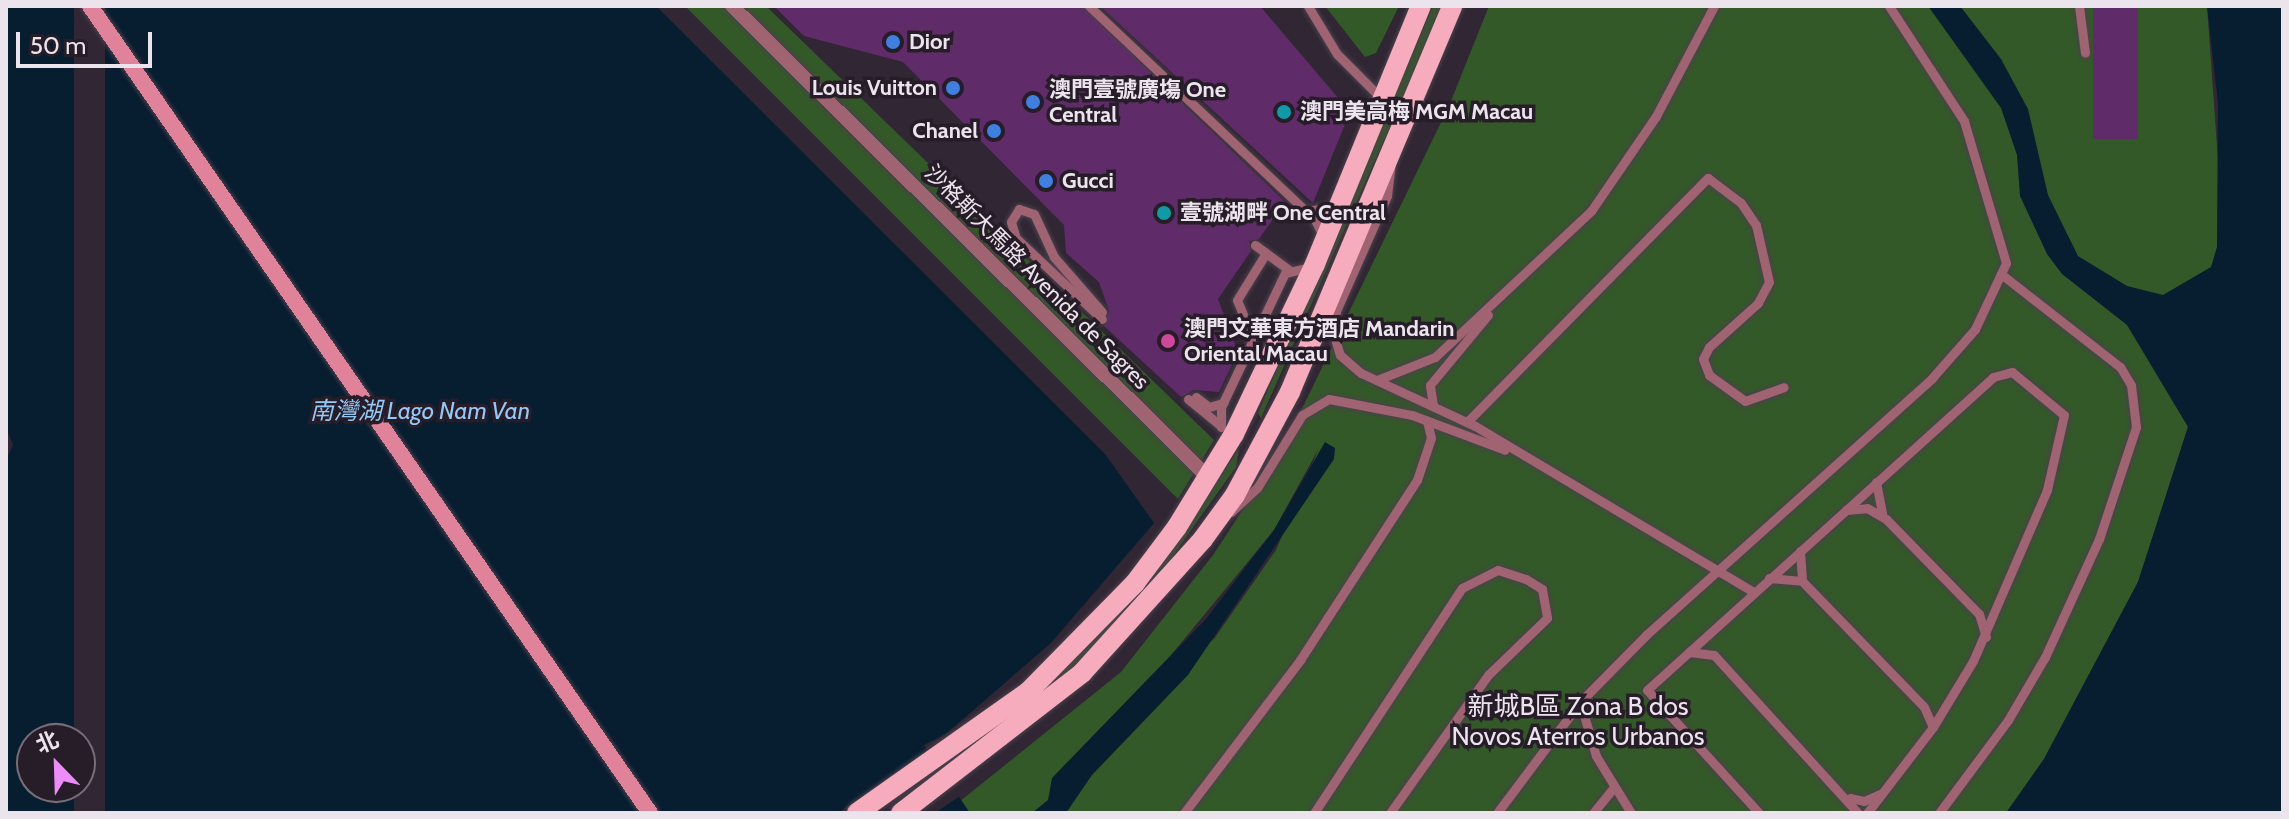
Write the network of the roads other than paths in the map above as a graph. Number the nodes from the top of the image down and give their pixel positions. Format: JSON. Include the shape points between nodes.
{"nodes":[{"id":1,"x":90,"y":6,"type":"edge"},
{"id":2,"x":732,"y":6,"type":"edge"},
{"id":3,"x":1089,"y":6,"type":"edge"},
{"id":4,"x":1308,"y":6,"type":"edge"},
{"id":5,"x":1421,"y":6,"type":"edge"},
{"id":6,"x":1452,"y":6,"type":"edge"},
{"id":7,"x":1714,"y":6,"type":"edge"},
{"id":8,"x":1889,"y":6,"type":"edge"},
{"id":9,"x":2079,"y":6,"type":"edge"},
{"id":10,"x":2085,"y":53,"type":"dead end"},
{"id":11,"x":1383,"y":100,"type":"junction"},
{"id":12,"x":1389,"y":158,"type":"junction"},
{"id":13,"x":1342,"y":202,"type":"junction"},
{"id":14,"x":1306,"y":211,"type":"junction"},
{"id":15,"x":1325,"y":241,"type":"junction"},
{"id":16,"x":1255,"y":245,"type":"dead end"},
{"id":17,"x":1266,"y":253,"type":"junction"},
{"id":18,"x":1315,"y":264,"type":"junction"},
{"id":19,"x":1289,"y":270,"type":"junction"},
{"id":20,"x":2001,"y":274,"type":"junction"},
{"id":21,"x":1492,"y":308,"type":"junction"},
{"id":22,"x":1102,"y":316,"type":"joint"},
{"id":23,"x":1253,"y":339,"type":"junction"},
{"id":24,"x":1376,"y":380,"type":"junction"},
{"id":25,"x":1430,"y":385,"type":"junction"},
{"id":26,"x":1784,"y":387,"type":"dead end"},
{"id":27,"x":1290,"y":392,"type":"junction"},
{"id":28,"x":1420,"y":400,"type":"junction"},
{"id":29,"x":1223,"y":403,"type":"junction"},
{"id":30,"x":1434,"y":406,"type":"junction"},
{"id":31,"x":1401,"y":412,"type":"junction"},
{"id":32,"x":1427,"y":420,"type":"junction"},
{"id":33,"x":1467,"y":422,"type":"junction"},
{"id":34,"x":1228,"y":430,"type":"junction"},
{"id":35,"x":1526,"y":458,"type":"junction"},
{"id":36,"x":1209,"y":478,"type":"junction"},
{"id":37,"x":1876,"y":482,"type":"junction"},
{"id":38,"x":1844,"y":511,"type":"junction"},
{"id":39,"x":1886,"y":519,"type":"junction"},
{"id":40,"x":1216,"y":522,"type":"junction"},
{"id":41,"x":1800,"y":551,"type":"junction"},
{"id":42,"x":1719,"y":572,"type":"junction"},
{"id":43,"x":1769,"y":578,"type":"junction"},
{"id":44,"x":1802,"y":581,"type":"junction"},
{"id":45,"x":1754,"y":592,"type":"junction"},
{"id":46,"x":2003,"y":602,"type":"junction"},
{"id":47,"x":1974,"y":609,"type":"junction"},
{"id":48,"x":1713,"y":630,"type":"junction"},
{"id":49,"x":1986,"y":637,"type":"junction"},
{"id":50,"x":1688,"y":652,"type":"junction"},
{"id":51,"x":1714,"y":655,"type":"junction"},
{"id":52,"x":1949,"y":701,"type":"junction"},
{"id":53,"x":1580,"y":702,"type":"junction"},
{"id":54,"x":1924,"y":707,"type":"junction"},
{"id":55,"x":1933,"y":727,"type":"junction"},
{"id":56,"x":1613,"y":788,"type":"junction"},
{"id":57,"x":1883,"y":792,"type":"junction"},
{"id":58,"x":1850,"y":798,"type":"junction"},
{"id":59,"x":650,"y":813,"type":"edge"},
{"id":60,"x":857,"y":813,"type":"edge"},
{"id":61,"x":901,"y":813,"type":"edge"},
{"id":62,"x":1184,"y":813,"type":"edge"},
{"id":63,"x":1314,"y":813,"type":"edge"},
{"id":64,"x":1390,"y":813,"type":"edge"},
{"id":65,"x":1497,"y":813,"type":"edge"},
{"id":66,"x":1593,"y":813,"type":"edge"},
{"id":67,"x":1631,"y":813,"type":"edge"},
{"id":68,"x":1759,"y":813,"type":"edge"},
{"id":69,"x":1858,"y":813,"type":"edge"},
{"id":70,"x":1867,"y":813,"type":"edge"},
{"id":71,"x":1939,"y":813,"type":"edge"}],
"edges":[{"from":1,"to":59,"type":"main road"},
{"from":2,"to":36,"type":"street","name":"沙格斯大馬路 Avenida de Sagres"},
{"from":3,"to":14,"type":"lane"},
{"from":4,"to":11,"type":"lane","via":[[1337,54]]},
{"from":5,"to":11,"type":"main road"},
{"from":6,"to":12,"type":"main road"},
{"from":7,"to":21,"type":"lane","via":[[1656,116],[1591,211]]},
{"from":8,"to":20,"type":"lane","via":[[1964,121],[2006,263]]},
{"from":9,"to":10,"type":"lane"},
{"from":11,"to":13,"type":"main road"},
{"from":12,"to":24,"type":"lane","via":[[1387,196],[1332,329],[1340,355]]},
{"from":12,"to":27,"type":"main road"},
{"from":13,"to":14,"type":"lane","via":[[1323,214]]},
{"from":13,"to":15,"type":"main road"},
{"from":14,"to":15,"type":"lane"},
{"from":15,"to":18,"type":"main road"},
{"from":16,"to":17,"type":"lane"},
{"from":17,"to":19,"type":"lane"},
{"from":17,"to":23,"type":"lane","via":[[1237,300]]},
{"from":18,"to":19,"type":"lane"},
{"from":18,"to":34,"type":"main road"},
{"from":19,"to":23,"type":"lane"},
{"from":20,"to":42,"type":"lane","via":[[1975,329],[1932,378]]},
{"from":20,"to":71,"type":"lane","via":[[2120,367],[2131,385],[2136,427],[2099,539],[2045,657],[2008,720]]},
{"from":21,"to":24,"type":"lane","via":[[1429,362]]},
{"from":21,"to":25,"type":"lane"},
{"from":22,"to":22,"type":"lane","via":[[1016,238],[1011,222],[1019,209],[1034,214],[1054,257]]},
{"from":23,"to":29,"type":"lane"},
{"from":24,"to":28,"type":"lane"},
{"from":25,"to":28,"type":"lane"},
{"from":25,"to":30,"type":"lane"},
{"from":26,"to":33,"type":"lane","via":[[1745,401],[1709,375],[1703,359],[1709,347],[1758,303],[1769,282],[1756,225],[1741,203],[1708,178]]},
{"from":27,"to":34,"type":"main road","via":[[1258,430]]},
{"from":27,"to":40,"type":"main road"},
{"from":28,"to":30,"type":"lane"},
{"from":28,"to":31,"type":"lane"},
{"from":29,"to":34,"type":"lane"},
{"from":29,"to":34,"type":"lane","via":[[1209,407],[1192,398]]},
{"from":30,"to":33,"type":"lane"},
{"from":31,"to":32,"type":"lane"},
{"from":31,"to":40,"type":"lane","via":[[1339,398],[1316,404],[1250,497]]},
{"from":32,"to":35,"type":"lane"},
{"from":32,"to":62,"type":"lane","via":[[1431,438],[1417,480],[1300,660]]},
{"from":33,"to":35,"type":"lane"},
{"from":34,"to":36,"type":"main road"},
{"from":35,"to":42,"type":"lane"},
{"from":36,"to":60,"type":"main road","via":[[1135,583],[1069,655]]},
{"from":37,"to":38,"type":"lane"},
{"from":37,"to":39,"type":"lane","via":[[1876,501]]},
{"from":37,"to":46,"type":"lane","via":[[2002,373],[2023,376],[2056,402],[2065,422],[2062,442]]},
{"from":38,"to":39,"type":"lane","via":[[1867,508]]},
{"from":38,"to":41,"type":"lane"},
{"from":39,"to":47,"type":"lane"},
{"from":40,"to":61,"type":"main road","via":[[1082,673],[958,774]]},
{"from":41,"to":43,"type":"lane"},
{"from":41,"to":44,"type":"lane"},
{"from":42,"to":45,"type":"lane"},
{"from":42,"to":53,"type":"lane"},
{"from":43,"to":44,"type":"lane"},
{"from":43,"to":45,"type":"lane"},
{"from":44,"to":54,"type":"lane"},
{"from":45,"to":48,"type":"lane"},
{"from":46,"to":47,"type":"lane","via":[[1989,611]]},
{"from":46,"to":49,"type":"lane"},
{"from":47,"to":49,"type":"lane"},
{"from":48,"to":50,"type":"lane"},
{"from":48,"to":51,"type":"lane"},
{"from":49,"to":52,"type":"lane"},
{"from":50,"to":51,"type":"lane"},
{"from":50,"to":68,"type":"lane","via":[[1647,690]]},
{"from":51,"to":58,"type":"lane"},
{"from":52,"to":54,"type":"lane"},
{"from":52,"to":55,"type":"lane"},
{"from":53,"to":56,"type":"lane"},
{"from":53,"to":65,"type":"lane"},
{"from":54,"to":55,"type":"lane"},
{"from":55,"to":57,"type":"lane"},
{"from":56,"to":66,"type":"lane"},
{"from":56,"to":67,"type":"lane"},
{"from":57,"to":58,"type":"lane","via":[[1864,801]]},
{"from":57,"to":70,"type":"lane"},
{"from":58,"to":69,"type":"lane"},
{"from":63,"to":64,"type":"lane","via":[[1462,588],[1498,570],[1542,589],[1547,618],[1488,675]]}]}
